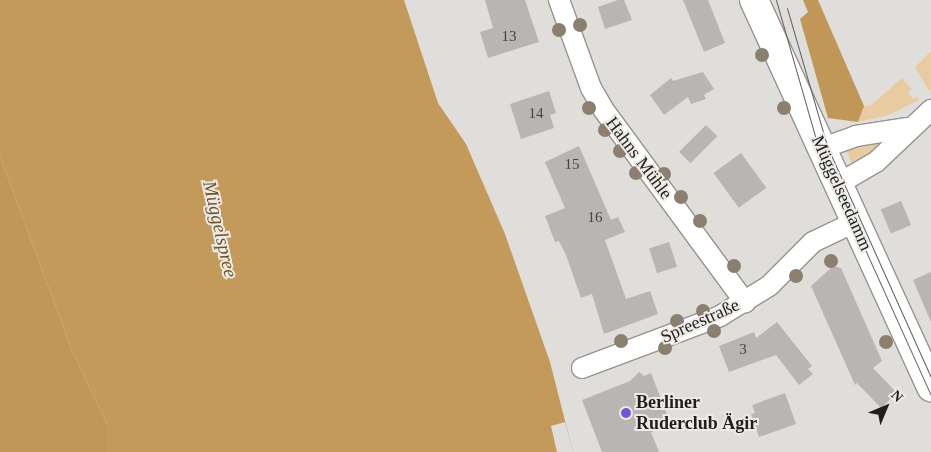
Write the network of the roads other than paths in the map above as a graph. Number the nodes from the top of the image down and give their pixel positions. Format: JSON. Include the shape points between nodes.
{"nodes":[{"id":1,"x":559,"y":0,"type":"edge"},
{"id":2,"x":754,"y":0,"type":"edge"},
{"id":3,"x":931,"y":110,"type":"edge"},
{"id":4,"x":908,"y":128,"type":"junction"},
{"id":5,"x":822,"y":148,"type":"junction"},
{"id":6,"x":838,"y":184,"type":"junction"},
{"id":7,"x":855,"y":222,"type":"junction"},
{"id":8,"x":745,"y":302,"type":"junction"},
{"id":9,"x":582,"y":368,"type":"dead end"},
{"id":10,"x":931,"y":387,"type":"edge"}],
"edges":[{"from":1,"to":8,"type":"street","name":"Hahns Mühle","via":[[591,88],[603,109]]},
{"from":2,"to":5,"type":"main road","name":"Müggelseedamm"},
{"from":3,"to":4,"type":"street"},
{"from":4,"to":5,"type":"street","via":[[856,136]]},
{"from":4,"to":6,"type":"street","via":[[869,168]]},
{"from":5,"to":6,"type":"main road","name":"Müggelseedamm"},
{"from":6,"to":7,"type":"main road","name":"Müggelseedamm"},
{"from":7,"to":8,"type":"street","name":"Spreestraße","via":[[813,242],[769,286]]},
{"from":7,"to":10,"type":"main road","name":"Müggelseedamm"},
{"from":8,"to":9,"type":"street","name":"Spreestraße","via":[[696,327]]}]}
